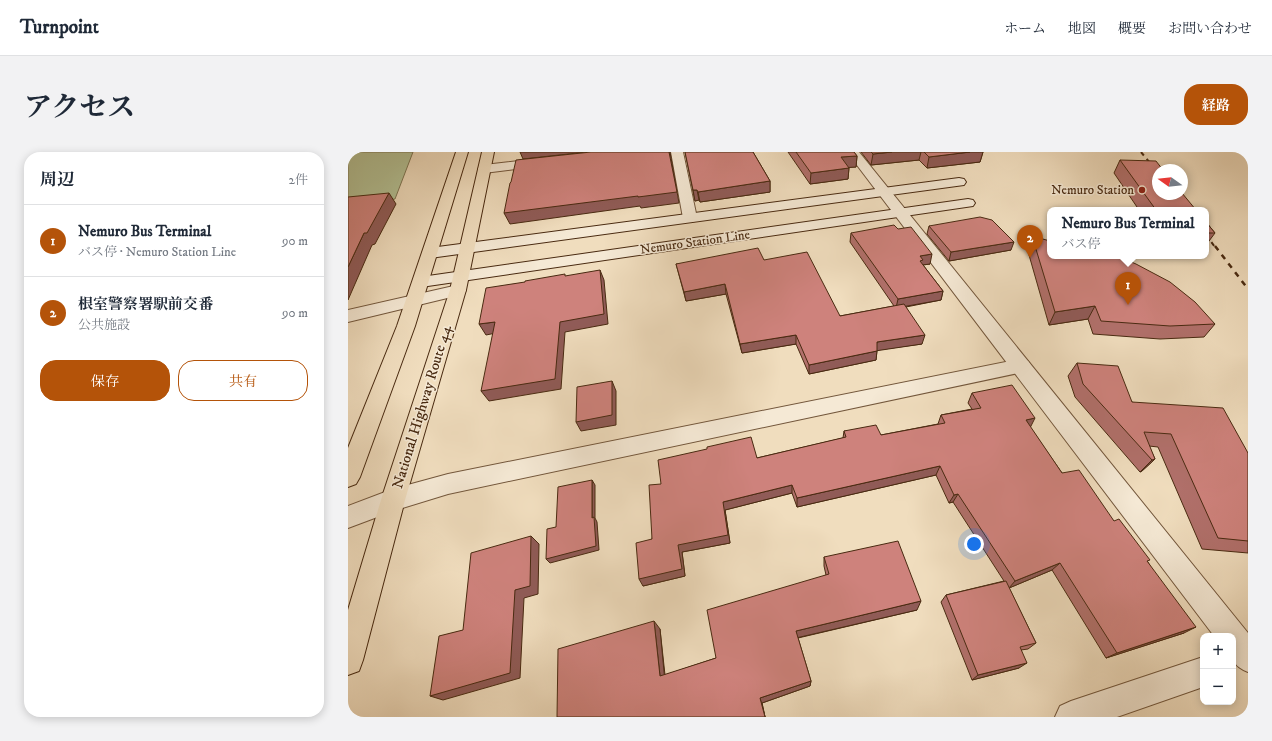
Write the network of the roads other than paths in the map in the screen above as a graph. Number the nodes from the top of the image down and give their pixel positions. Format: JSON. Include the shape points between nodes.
{"nodes":[{"id":1,"x":462,"y":152,"type":"edge"},
{"id":2,"x":677,"y":152,"type":"edge"},
{"id":3,"x":853,"y":152,"type":"edge"},
{"id":4,"x":486,"y":160,"type":"edge"},
{"id":5,"x":554,"y":161,"type":"edge"},
{"id":6,"x":960,"y":182,"type":"dead end"},
{"id":7,"x":885,"y":193,"type":"junction"},
{"id":8,"x":968,"y":203,"type":"dead end"},
{"id":9,"x":901,"y":212,"type":"junction"},
{"id":10,"x":690,"y":218,"type":"junction"},
{"id":11,"x":466,"y":248,"type":"junction"},
{"id":12,"x":430,"y":253,"type":"junction"},
{"id":13,"x":421,"y":282,"type":"junction"},
{"id":14,"x":459,"y":283,"type":"junction"},
{"id":15,"x":414,"y":300,"type":"junction"},
{"id":16,"x":348,"y":316,"type":"edge"},
{"id":17,"x":1021,"y":366,"type":"junction"},
{"id":18,"x":348,"y":477,"type":"edge"},
{"id":19,"x":393,"y":500,"type":"junction"},
{"id":20,"x":348,"y":517,"type":"edge"},
{"id":21,"x":1229,"y":633,"type":"edge"},
{"id":22,"x":1236,"y":642,"type":"edge"},
{"id":23,"x":1248,"y":656,"type":"edge"},
{"id":24,"x":348,"y":660,"type":"edge"},
{"id":25,"x":1236,"y":661,"type":"edge"},
{"id":26,"x":1200,"y":673,"type":"edge"},
{"id":27,"x":1071,"y":717,"type":"edge"}],
"edges":[{"from":1,"to":12,"type":"highway"},
{"from":2,"to":10,"type":"street"},
{"from":3,"to":7,"type":"street"},
{"from":4,"to":5,"type":"street"},
{"from":4,"to":11,"type":"highway","name":"National Highway Route 44"},
{"from":6,"to":7,"type":"street","name":"Nemuro Station Line"},
{"from":7,"to":9,"type":"street"},
{"from":7,"to":10,"type":"street","name":"Nemuro Station Line"},
{"from":8,"to":9,"type":"street","name":"Nemuro Station Line"},
{"from":9,"to":14,"type":"street","name":"Nemuro Station Line"},
{"from":9,"to":17,"type":"street"},
{"from":10,"to":11,"type":"street","name":"Nemuro Station Line"},
{"from":11,"to":12,"type":"street","name":"Nemuro Station Line"},
{"from":11,"to":14,"type":"highway","name":"National Highway Route 44"},
{"from":12,"to":13,"type":"highway"},
{"from":13,"to":14,"type":"street","name":"Nemuro Station Line"},
{"from":13,"to":15,"type":"highway"},
{"from":14,"to":15,"type":"street"},
{"from":14,"to":19,"type":"highway","name":"National Highway Route 44"},
{"from":15,"to":16,"type":"street"},
{"from":15,"to":18,"type":"highway"},
{"from":17,"to":19,"type":"street","via":[[448,484]]},
{"from":17,"to":21,"type":"street"},
{"from":19,"to":20,"type":"street"},
{"from":19,"to":24,"type":"highway","name":"National Highway Route 44"},
{"from":22,"to":23,"type":"street"},
{"from":23,"to":25,"type":"street"},
{"from":26,"to":27,"type":"street"}]}
